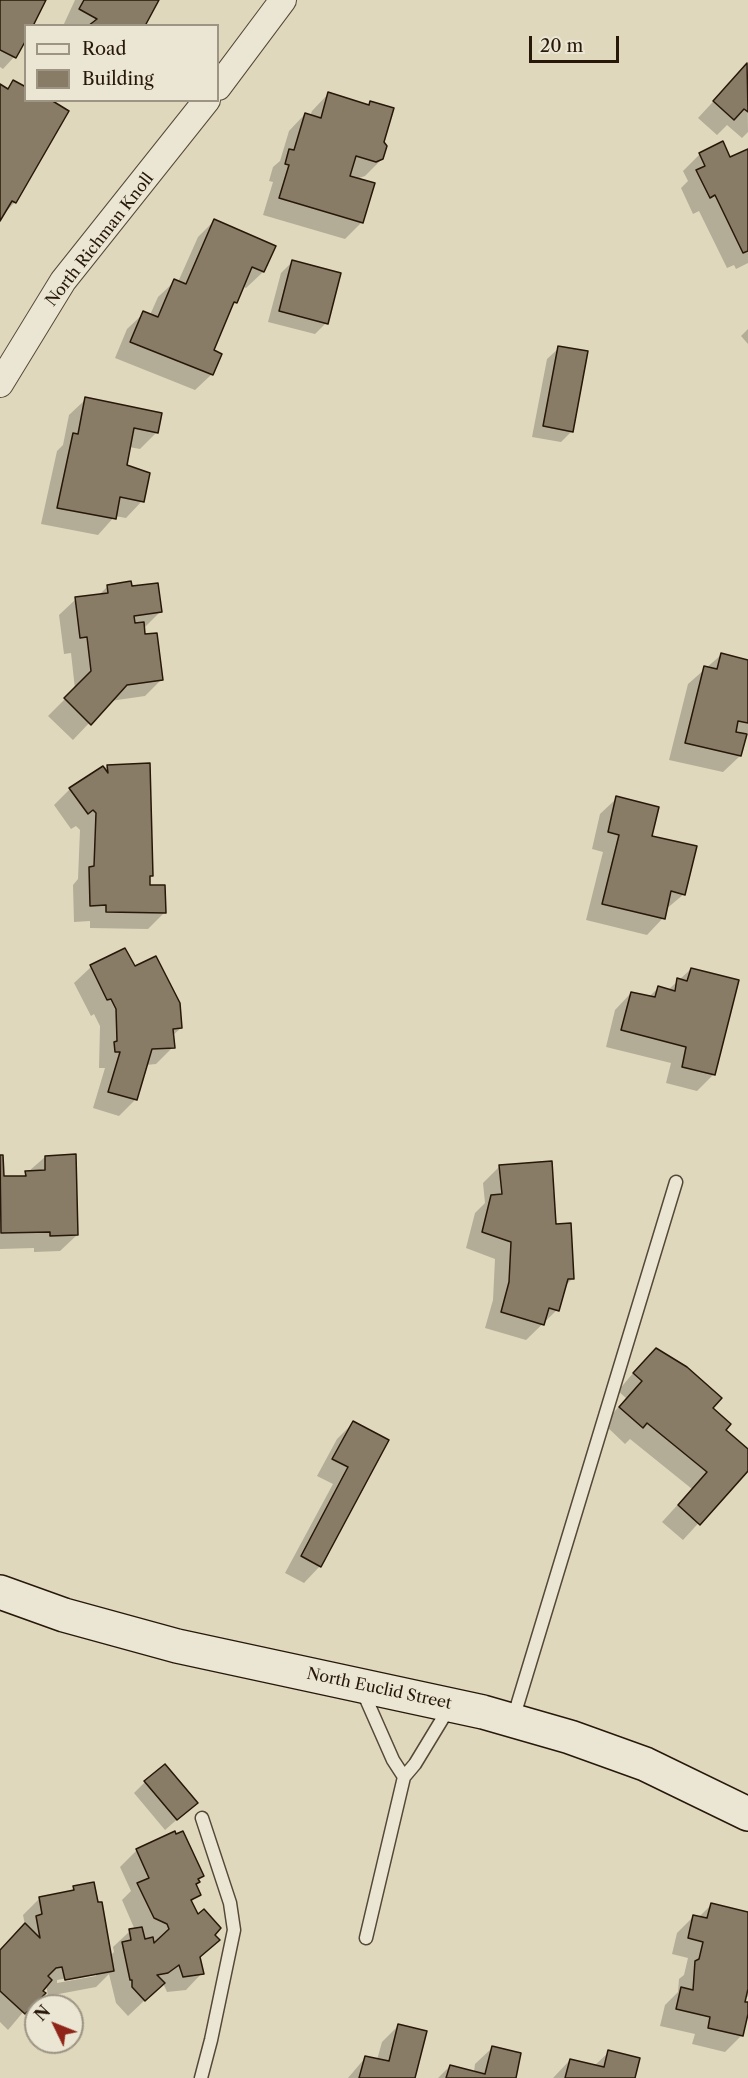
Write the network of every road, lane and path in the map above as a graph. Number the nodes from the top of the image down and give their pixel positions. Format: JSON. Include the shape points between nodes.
{"nodes":[{"id":1,"x":283,"y":0,"type":"edge"},
{"id":2,"x":219,"y":86,"type":"edge"},
{"id":3,"x":205,"y":102,"type":"edge"},
{"id":4,"x":0,"y":384,"type":"edge"},
{"id":5,"x":676,"y":1182,"type":"dead end"},
{"id":6,"x":0,"y":1592,"type":"edge"},
{"id":7,"x":360,"y":1684,"type":"junction"},
{"id":8,"x":452,"y":1704,"type":"junction"},
{"id":9,"x":513,"y":1720,"type":"junction"},
{"id":10,"x":404,"y":1777,"type":"junction"},
{"id":11,"x":748,"y":1814,"type":"edge"},
{"id":12,"x":202,"y":1818,"type":"dead end"},
{"id":13,"x":366,"y":1938,"type":"dead end"},
{"id":14,"x":201,"y":2078,"type":"edge"}],
"edges":[{"from":1,"to":2,"type":"street"},
{"from":3,"to":4,"type":"street","name":"North Richman Knoll","via":[[63,281]]},
{"from":5,"to":9,"type":"lane"},
{"from":6,"to":7,"type":"main road","name":"North Euclid Street","via":[[64,1615],[177,1646]]},
{"from":7,"to":8,"type":"main road","name":"North Euclid Street"},
{"from":7,"to":10,"type":"lane"},
{"from":8,"to":9,"type":"main road","name":"North Euclid Street"},
{"from":8,"to":10,"type":"lane"},
{"from":9,"to":11,"type":"main road","name":"North Euclid Street","via":[[645,1764]]},
{"from":10,"to":13,"type":"lane"},
{"from":12,"to":14,"type":"lane","via":[[230,1903],[234,1930]]}]}
